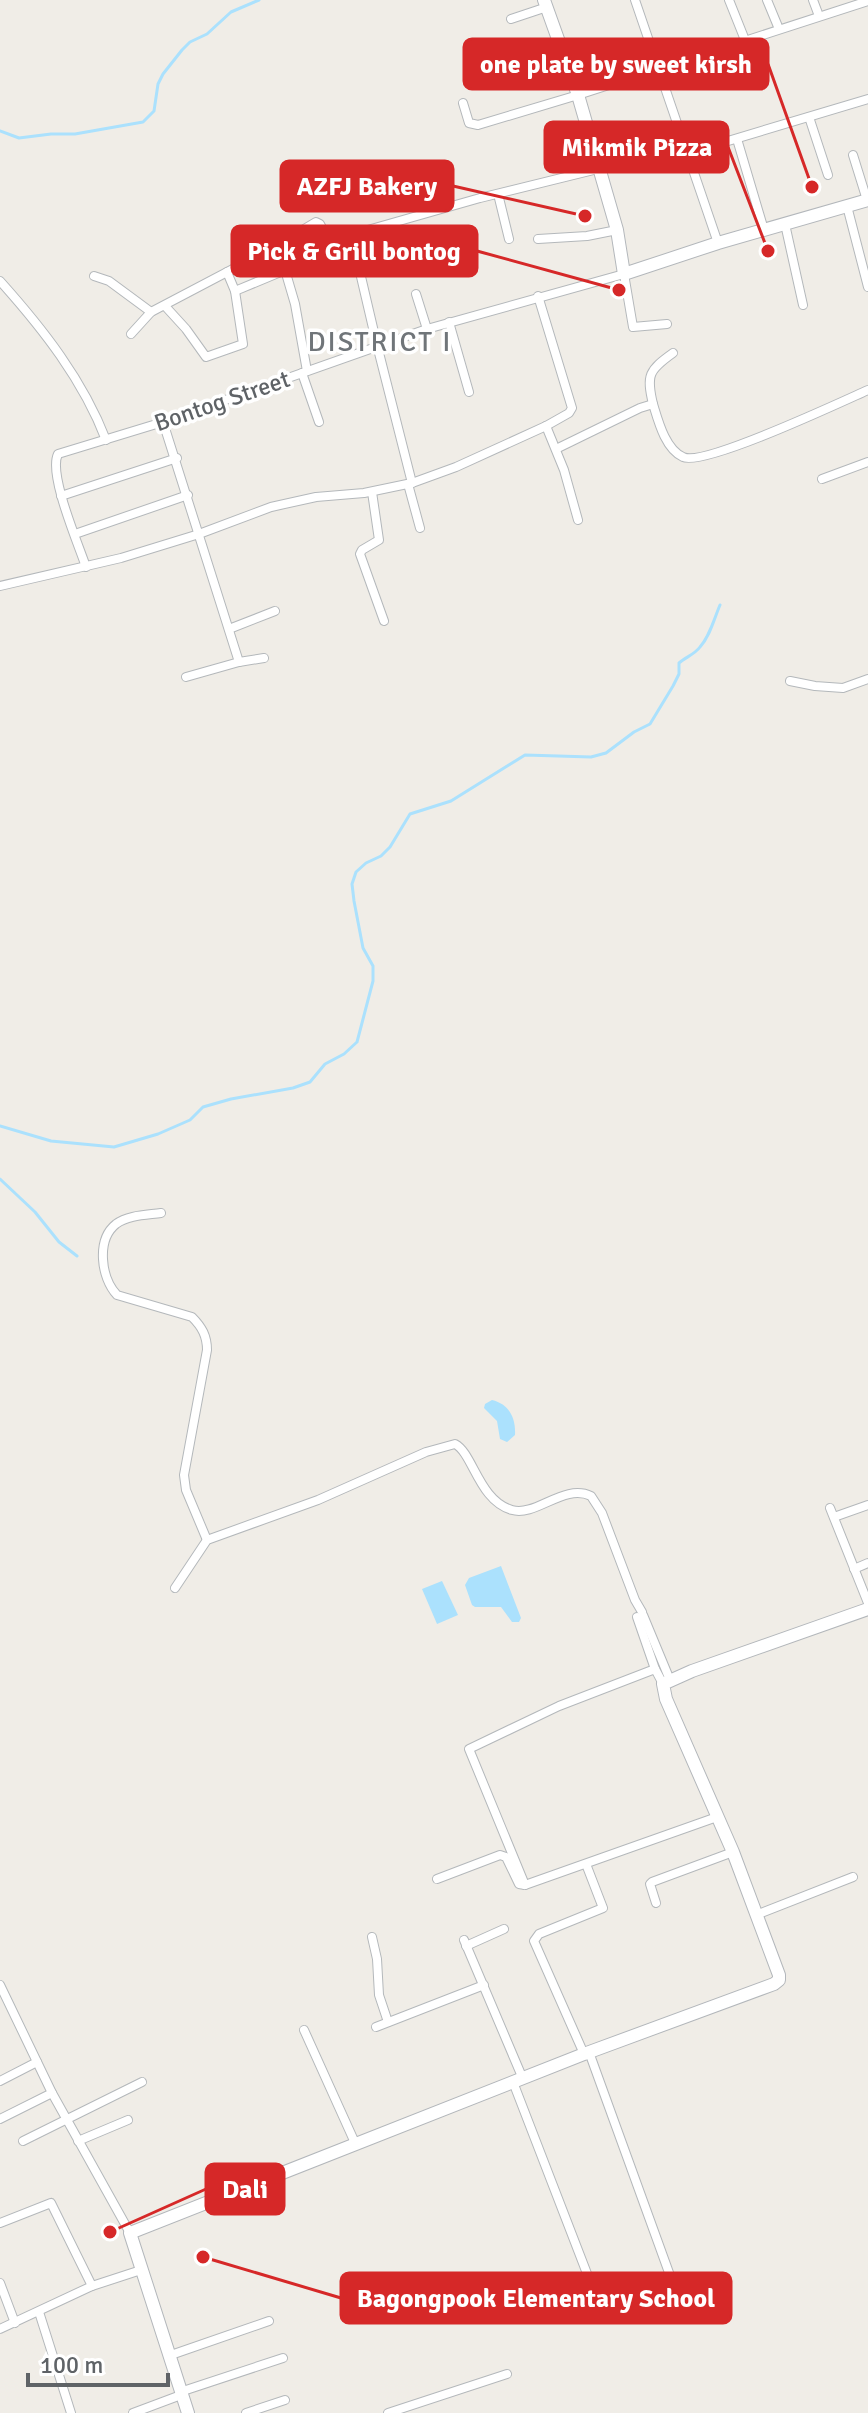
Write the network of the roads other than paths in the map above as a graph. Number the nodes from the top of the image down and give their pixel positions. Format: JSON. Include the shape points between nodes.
{"nodes":[{"id":1,"x":635,"y":0,"type":"edge"},
{"id":2,"x":729,"y":0,"type":"edge"},
{"id":3,"x":767,"y":0,"type":"edge"},
{"id":4,"x":813,"y":0,"type":"edge"},
{"id":5,"x":868,"y":1,"type":"edge"},
{"id":6,"x":545,"y":4,"type":"edge"},
{"id":7,"x":819,"y":16,"type":"junction"},
{"id":8,"x":511,"y":19,"type":"dead end"},
{"id":9,"x":779,"y":29,"type":"junction"},
{"id":10,"x":745,"y":40,"type":"junction"},
{"id":11,"x":659,"y":68,"type":"junction"},
{"id":12,"x":578,"y":95,"type":"junction"},
{"id":13,"x":868,"y":99,"type":"edge"},
{"id":14,"x":463,"y":103,"type":"dead end"},
{"id":15,"x":809,"y":117,"type":"junction"},
{"id":16,"x":737,"y":139,"type":"junction"},
{"id":17,"x":688,"y":150,"type":"junction"},
{"id":18,"x":853,"y":155,"type":"dead end"},
{"id":19,"x":599,"y":169,"type":"junction"},
{"id":20,"x":828,"y":175,"type":"dead end"},
{"id":21,"x":498,"y":194,"type":"junction"},
{"id":22,"x":868,"y":200,"type":"edge"},
{"id":23,"x":847,"y":206,"type":"junction"},
{"id":24,"x":785,"y":224,"type":"junction"},
{"id":25,"x":617,"y":230,"type":"junction"},
{"id":26,"x":764,"y":230,"type":"junction"},
{"id":27,"x":351,"y":234,"type":"junction"},
{"id":28,"x":509,"y":239,"type":"dead end"},
{"id":29,"x":538,"y":239,"type":"dead end"},
{"id":30,"x":329,"y":241,"type":"junction"},
{"id":31,"x":718,"y":243,"type":"junction"},
{"id":32,"x":285,"y":270,"type":"junction"},
{"id":33,"x":227,"y":272,"type":"junction"},
{"id":34,"x":624,"y":274,"type":"junction"},
{"id":35,"x":94,"y":276,"type":"dead end"},
{"id":36,"x":0,"y":281,"type":"edge"},
{"id":37,"x":868,"y":287,"type":"edge"},
{"id":38,"x":235,"y":291,"type":"junction"},
{"id":39,"x":416,"y":294,"type":"dead end"},
{"id":40,"x":538,"y":296,"type":"junction"},
{"id":41,"x":803,"y":305,"type":"dead end"},
{"id":42,"x":165,"y":306,"type":"junction"},
{"id":43,"x":151,"y":312,"type":"junction"},
{"id":44,"x":449,"y":322,"type":"junction"},
{"id":45,"x":667,"y":324,"type":"dead end"},
{"id":46,"x":427,"y":329,"type":"junction"},
{"id":47,"x":131,"y":334,"type":"dead end"},
{"id":48,"x":377,"y":345,"type":"junction"},
{"id":49,"x":673,"y":353,"type":"dead end"},
{"id":50,"x":305,"y":372,"type":"junction"},
{"id":51,"x":868,"y":390,"type":"edge"},
{"id":52,"x":469,"y":392,"type":"dead end"},
{"id":53,"x":653,"y":404,"type":"junction"},
{"id":54,"x":163,"y":422,"type":"junction"},
{"id":55,"x":319,"y":422,"type":"dead end"},
{"id":56,"x":546,"y":426,"type":"junction"},
{"id":57,"x":106,"y":440,"type":"junction"},
{"id":58,"x":556,"y":449,"type":"junction"},
{"id":59,"x":177,"y":458,"type":"junction"},
{"id":60,"x":868,"y":462,"type":"edge"},
{"id":61,"x":822,"y":479,"type":"dead end"},
{"id":62,"x":410,"y":484,"type":"junction"},
{"id":63,"x":372,"y":492,"type":"junction"},
{"id":64,"x":188,"y":495,"type":"junction"},
{"id":65,"x":61,"y":496,"type":"junction"},
{"id":66,"x":578,"y":520,"type":"dead end"},
{"id":67,"x":420,"y":528,"type":"dead end"},
{"id":68,"x":75,"y":534,"type":"junction"},
{"id":69,"x":199,"y":534,"type":"junction"},
{"id":70,"x":86,"y":567,"type":"junction"},
{"id":71,"x":0,"y":586,"type":"edge"},
{"id":72,"x":275,"y":611,"type":"dead end"},
{"id":73,"x":384,"y":621,"type":"dead end"},
{"id":74,"x":229,"y":629,"type":"junction"},
{"id":75,"x":264,"y":658,"type":"dead end"},
{"id":76,"x":239,"y":662,"type":"junction"},
{"id":77,"x":186,"y":677,"type":"dead end"},
{"id":78,"x":868,"y":679,"type":"edge"},
{"id":79,"x":790,"y":681,"type":"dead end"},
{"id":80,"x":161,"y":1213,"type":"dead end"},
{"id":81,"x":868,"y":1505,"type":"edge"},
{"id":82,"x":207,"y":1540,"type":"junction"},
{"id":83,"x":868,"y":1563,"type":"edge"},
{"id":84,"x":854,"y":1569,"type":"junction"},
{"id":85,"x":175,"y":1588,"type":"dead end"},
{"id":86,"x":868,"y":1606,"type":"edge"},
{"id":87,"x":639,"y":1614,"type":"junction"},
{"id":88,"x":655,"y":1669,"type":"junction"},
{"id":89,"x":667,"y":1682,"type":"junction"},
{"id":90,"x":717,"y":1817,"type":"junction"},
{"id":91,"x":733,"y":1852,"type":"junction"},
{"id":92,"x":586,"y":1864,"type":"junction"},
{"id":93,"x":853,"y":1877,"type":"dead end"},
{"id":94,"x":437,"y":1879,"type":"dead end"},
{"id":95,"x":525,"y":1885,"type":"junction"},
{"id":96,"x":656,"y":1903,"type":"dead end"},
{"id":97,"x":756,"y":1915,"type":"junction"},
{"id":98,"x":504,"y":1929,"type":"dead end"},
{"id":99,"x":372,"y":1937,"type":"dead end"},
{"id":100,"x":0,"y":1985,"type":"edge"},
{"id":101,"x":484,"y":1985,"type":"junction"},
{"id":102,"x":388,"y":2022,"type":"junction"},
{"id":103,"x":376,"y":2027,"type":"dead end"},
{"id":104,"x":304,"y":2030,"type":"dead end"},
{"id":105,"x":586,"y":2053,"type":"junction"},
{"id":106,"x":37,"y":2062,"type":"junction"},
{"id":107,"x":518,"y":2080,"type":"junction"},
{"id":108,"x":0,"y":2081,"type":"edge"},
{"id":109,"x":142,"y":2082,"type":"dead end"},
{"id":110,"x":52,"y":2093,"type":"junction"},
{"id":111,"x":0,"y":2119,"type":"edge"},
{"id":112,"x":66,"y":2119,"type":"junction"},
{"id":113,"x":128,"y":2120,"type":"dead end"},
{"id":114,"x":23,"y":2141,"type":"dead end"},
{"id":115,"x":78,"y":2141,"type":"junction"},
{"id":116,"x":356,"y":2145,"type":"junction"},
{"id":117,"x":0,"y":2223,"type":"edge"},
{"id":118,"x":130,"y":2233,"type":"junction"},
{"id":119,"x":141,"y":2270,"type":"junction"},
{"id":120,"x":0,"y":2283,"type":"edge"},
{"id":121,"x":92,"y":2286,"type":"junction"},
{"id":122,"x":598,"y":2302,"type":"dead end"},
{"id":123,"x":680,"y":2303,"type":"dead end"},
{"id":124,"x":39,"y":2312,"type":"junction"},
{"id":125,"x":269,"y":2321,"type":"dead end"},
{"id":126,"x":15,"y":2323,"type":"junction"},
{"id":127,"x":0,"y":2329,"type":"edge"},
{"id":128,"x":168,"y":2356,"type":"junction"},
{"id":129,"x":283,"y":2358,"type":"dead end"},
{"id":130,"x":507,"y":2374,"type":"dead end"},
{"id":131,"x":181,"y":2393,"type":"junction"},
{"id":132,"x":285,"y":2400,"type":"dead end"},
{"id":133,"x":71,"y":2413,"type":"edge"},
{"id":134,"x":133,"y":2413,"type":"edge"},
{"id":135,"x":188,"y":2413,"type":"edge"},
{"id":136,"x":246,"y":2413,"type":"edge"},
{"id":137,"x":388,"y":2413,"type":"edge"}],
"edges":[{"from":1,"to":11,"type":"street"},
{"from":2,"to":10,"type":"street"},
{"from":3,"to":9,"type":"street"},
{"from":4,"to":7,"type":"street"},
{"from":5,"to":7,"type":"street"},
{"from":6,"to":8,"type":"street"},
{"from":6,"to":12,"type":"street"},
{"from":7,"to":9,"type":"street"},
{"from":9,"to":10,"type":"street"},
{"from":10,"to":11,"type":"street"},
{"from":11,"to":12,"type":"street"},
{"from":11,"to":17,"type":"street"},
{"from":12,"to":14,"type":"street","via":[[474,125],[468,122]]},
{"from":12,"to":19,"type":"street"},
{"from":13,"to":15,"type":"street"},
{"from":15,"to":16,"type":"street"},
{"from":15,"to":20,"type":"street"},
{"from":16,"to":17,"type":"street"},
{"from":16,"to":26,"type":"street"},
{"from":17,"to":19,"type":"street"},
{"from":17,"to":31,"type":"street"},
{"from":18,"to":22,"type":"street"},
{"from":19,"to":21,"type":"street"},
{"from":19,"to":25,"type":"street"},
{"from":21,"to":27,"type":"street"},
{"from":21,"to":28,"type":"street"},
{"from":22,"to":23,"type":"street"},
{"from":23,"to":24,"type":"street"},
{"from":23,"to":37,"type":"street"},
{"from":24,"to":26,"type":"street"},
{"from":24,"to":41,"type":"street"},
{"from":25,"to":29,"type":"street"},
{"from":25,"to":34,"type":"street"},
{"from":26,"to":31,"type":"street"},
{"from":27,"to":30,"type":"street"},
{"from":27,"to":48,"type":"street"},
{"from":30,"to":32,"type":"street","via":[[312,250],[309,259]]},
{"from":30,"to":33,"type":"street","via":[[316,222]]},
{"from":31,"to":34,"type":"street"},
{"from":32,"to":38,"type":"street"},
{"from":32,"to":50,"type":"street"},
{"from":33,"to":38,"type":"street"},
{"from":33,"to":42,"type":"street"},
{"from":34,"to":40,"type":"street","name":"Bontog Street"},
{"from":34,"to":45,"type":"street","via":[[634,328]]},
{"from":35,"to":43,"type":"street"},
{"from":36,"to":57,"type":"street","via":[[51,342],[93,407]]},
{"from":38,"to":42,"type":"street","via":[[244,343],[206,357]]},
{"from":39,"to":46,"type":"street"},
{"from":40,"to":44,"type":"street","name":"Bontog Street"},
{"from":40,"to":56,"type":"street","via":[[572,408]]},
{"from":42,"to":43,"type":"street"},
{"from":43,"to":47,"type":"street"},
{"from":44,"to":46,"type":"street","name":"Bontog Street"},
{"from":44,"to":52,"type":"street"},
{"from":46,"to":48,"type":"street","name":"Bontog Street"},
{"from":48,"to":50,"type":"street","name":"Bontog Street"},
{"from":48,"to":62,"type":"street"},
{"from":49,"to":53,"type":"street","via":[[649,376]]},
{"from":50,"to":54,"type":"street","name":"Bontog Street"},
{"from":50,"to":55,"type":"street"},
{"from":51,"to":53,"type":"street","via":[[772,432],[692,458],[680,456],[671,445]]},
{"from":53,"to":58,"type":"street"},
{"from":54,"to":57,"type":"street","name":"Bontog Street"},
{"from":54,"to":59,"type":"street"},
{"from":56,"to":58,"type":"street"},
{"from":56,"to":62,"type":"street"},
{"from":57,"to":65,"type":"street","name":"Bontog Street","via":[[58,454],[54,461]]},
{"from":58,"to":66,"type":"street"},
{"from":59,"to":64,"type":"street"},
{"from":59,"to":65,"type":"street"},
{"from":60,"to":61,"type":"street"},
{"from":62,"to":63,"type":"street"},
{"from":62,"to":67,"type":"street"},
{"from":63,"to":69,"type":"street","via":[[271,507]]},
{"from":63,"to":73,"type":"street","via":[[379,540],[360,554]]},
{"from":64,"to":68,"type":"street"},
{"from":64,"to":69,"type":"street"},
{"from":65,"to":68,"type":"street"},
{"from":68,"to":70,"type":"street"},
{"from":69,"to":70,"type":"street"},
{"from":69,"to":74,"type":"street"},
{"from":70,"to":71,"type":"street"},
{"from":72,"to":74,"type":"street"},
{"from":74,"to":76,"type":"street"},
{"from":75,"to":76,"type":"street"},
{"from":76,"to":77,"type":"street"},
{"from":78,"to":79,"type":"street","via":[[843,688]]},
{"from":80,"to":82,"type":"street","via":[[117,1223],[106,1237],[103,1260],[109,1287],[117,1295],[192,1317],[207,1339],[184,1475]]},
{"from":81,"to":84,"type":"street","via":[[832,1513]]},
{"from":82,"to":85,"type":"street"},
{"from":82,"to":87,"type":"street","via":[[455,1444],[491,1496],[512,1511],[575,1492],[591,1496]]},
{"from":83,"to":84,"type":"street"},
{"from":84,"to":86,"type":"street"},
{"from":86,"to":89,"type":"street"},
{"from":87,"to":88,"type":"street"},
{"from":87,"to":89,"type":"street"},
{"from":88,"to":89,"type":"street"},
{"from":88,"to":95,"type":"street","via":[[469,1749]]},
{"from":89,"to":90,"type":"street","via":[[666,1699]]},
{"from":90,"to":91,"type":"street"},
{"from":90,"to":92,"type":"street"},
{"from":91,"to":96,"type":"street","via":[[652,1882]]},
{"from":91,"to":97,"type":"street"},
{"from":92,"to":95,"type":"street"},
{"from":92,"to":105,"type":"street","via":[[603,1908],[539,1934],[534,1941]]},
{"from":93,"to":97,"type":"street"},
{"from":94,"to":95,"type":"street","via":[[500,1855]]},
{"from":97,"to":105,"type":"street","via":[[779,1980]]},
{"from":98,"to":101,"type":"street","via":[[465,1943]]},
{"from":99,"to":102,"type":"street"},
{"from":100,"to":106,"type":"street"},
{"from":101,"to":102,"type":"street"},
{"from":101,"to":107,"type":"street"},
{"from":102,"to":103,"type":"street"},
{"from":104,"to":116,"type":"street"},
{"from":105,"to":107,"type":"street"},
{"from":105,"to":123,"type":"street"},
{"from":106,"to":108,"type":"street"},
{"from":106,"to":110,"type":"street"},
{"from":107,"to":116,"type":"street"},
{"from":107,"to":122,"type":"street"},
{"from":109,"to":112,"type":"street"},
{"from":110,"to":111,"type":"street"},
{"from":110,"to":112,"type":"street"},
{"from":112,"to":114,"type":"street"},
{"from":112,"to":115,"type":"street"},
{"from":113,"to":115,"type":"street"},
{"from":115,"to":118,"type":"street"},
{"from":116,"to":118,"type":"street"},
{"from":117,"to":121,"type":"street","via":[[51,2203]]},
{"from":118,"to":119,"type":"street"},
{"from":119,"to":121,"type":"street"},
{"from":119,"to":128,"type":"street"},
{"from":120,"to":126,"type":"street"},
{"from":121,"to":124,"type":"street"},
{"from":124,"to":126,"type":"street"},
{"from":124,"to":133,"type":"street"},
{"from":125,"to":128,"type":"street"},
{"from":126,"to":127,"type":"street"},
{"from":128,"to":131,"type":"street"},
{"from":129,"to":131,"type":"street"},
{"from":130,"to":137,"type":"street"},
{"from":131,"to":134,"type":"street"},
{"from":131,"to":135,"type":"street"},
{"from":132,"to":136,"type":"street"}]}
